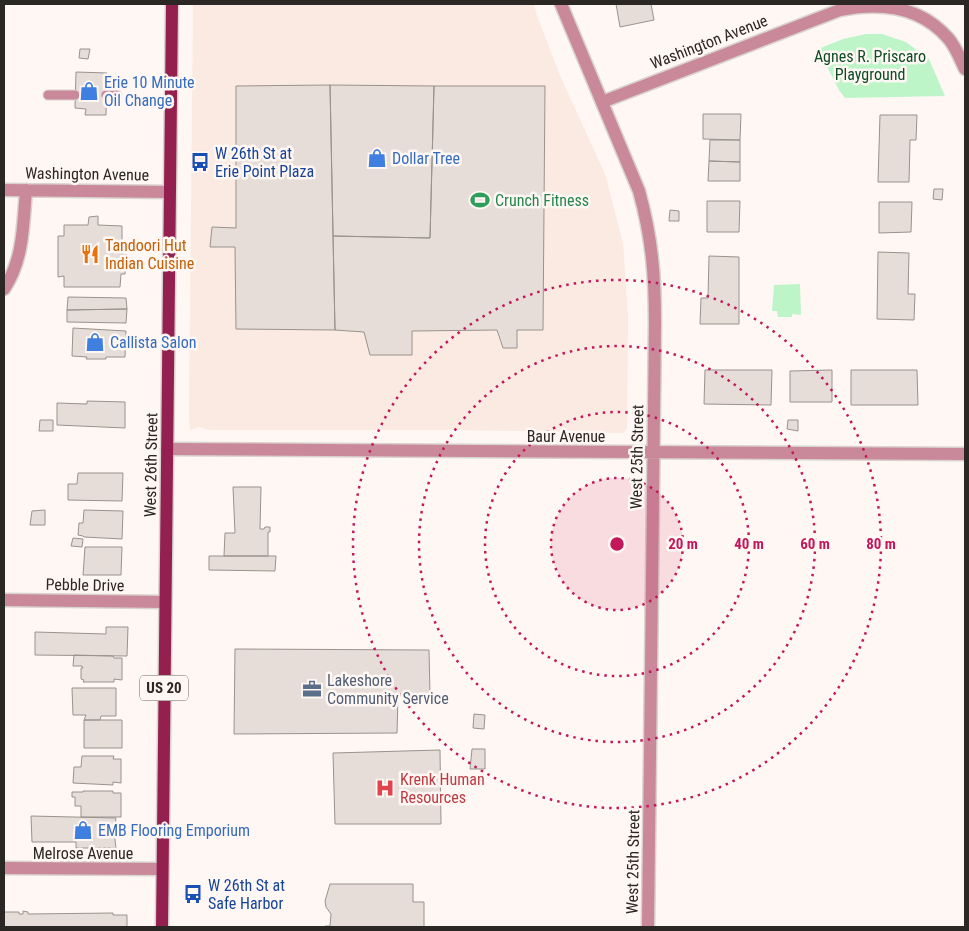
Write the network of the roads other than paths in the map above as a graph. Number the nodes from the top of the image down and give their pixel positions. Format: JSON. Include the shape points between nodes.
{"nodes":[{"id":1,"x":172,"y":4,"type":"edge"},
{"id":2,"x":561,"y":4,"type":"edge"},
{"id":3,"x":965,"y":69,"type":"edge"},
{"id":4,"x":76,"y":95,"type":"dead end"},
{"id":5,"x":106,"y":95,"type":"dead end"},
{"id":6,"x":117,"y":95,"type":"dead end"},
{"id":7,"x":48,"y":96,"type":"dead end"},
{"id":8,"x":602,"y":102,"type":"junction"},
{"id":9,"x":4,"y":190,"type":"edge"},
{"id":10,"x":26,"y":190,"type":"junction"},
{"id":11,"x":170,"y":192,"type":"junction"},
{"id":12,"x":4,"y":289,"type":"edge"},
{"id":13,"x":167,"y":449,"type":"junction"},
{"id":14,"x":654,"y":452,"type":"junction"},
{"id":15,"x":965,"y":454,"type":"edge"},
{"id":16,"x":4,"y":600,"type":"edge"},
{"id":17,"x":165,"y":602,"type":"junction"},
{"id":18,"x":4,"y":868,"type":"edge"},
{"id":19,"x":162,"y":869,"type":"junction"},
{"id":20,"x":162,"y":927,"type":"edge"},
{"id":21,"x":648,"y":927,"type":"edge"}],
"edges":[{"from":1,"to":11,"type":"main road","name":"West 26th Street","number":"US 20"},
{"from":2,"to":8,"type":"street","name":"West 25th Street"},
{"from":3,"to":8,"type":"street","name":"Washington Avenue","via":[[956,49],[941,31],[919,16],[868,5],[840,10]]},
{"from":4,"to":7,"type":"lane"},
{"from":5,"to":6,"type":"lane"},
{"from":8,"to":14,"type":"street","name":"West 25th Street","via":[[639,191],[652,248]]},
{"from":9,"to":10,"type":"street","name":"Washington Avenue"},
{"from":10,"to":11,"type":"street","name":"Washington Avenue"},
{"from":10,"to":12,"type":"street","via":[[18,259]]},
{"from":11,"to":13,"type":"main road","name":"West 26th Street","number":"US 20"},
{"from":13,"to":14,"type":"street","name":"Baur Avenue"},
{"from":13,"to":17,"type":"main road","name":"West 26th Street","number":"US 20"},
{"from":14,"to":15,"type":"street","name":"Baur Avenue"},
{"from":14,"to":21,"type":"street","name":"West 25th Street"},
{"from":16,"to":17,"type":"street","name":"Pebble Drive"},
{"from":17,"to":19,"type":"main road","name":"West 26th Street","number":"US 20"},
{"from":18,"to":19,"type":"street","name":"Melrose Avenue"},
{"from":19,"to":20,"type":"main road","name":"West 26th Street","number":"US 20"}]}
